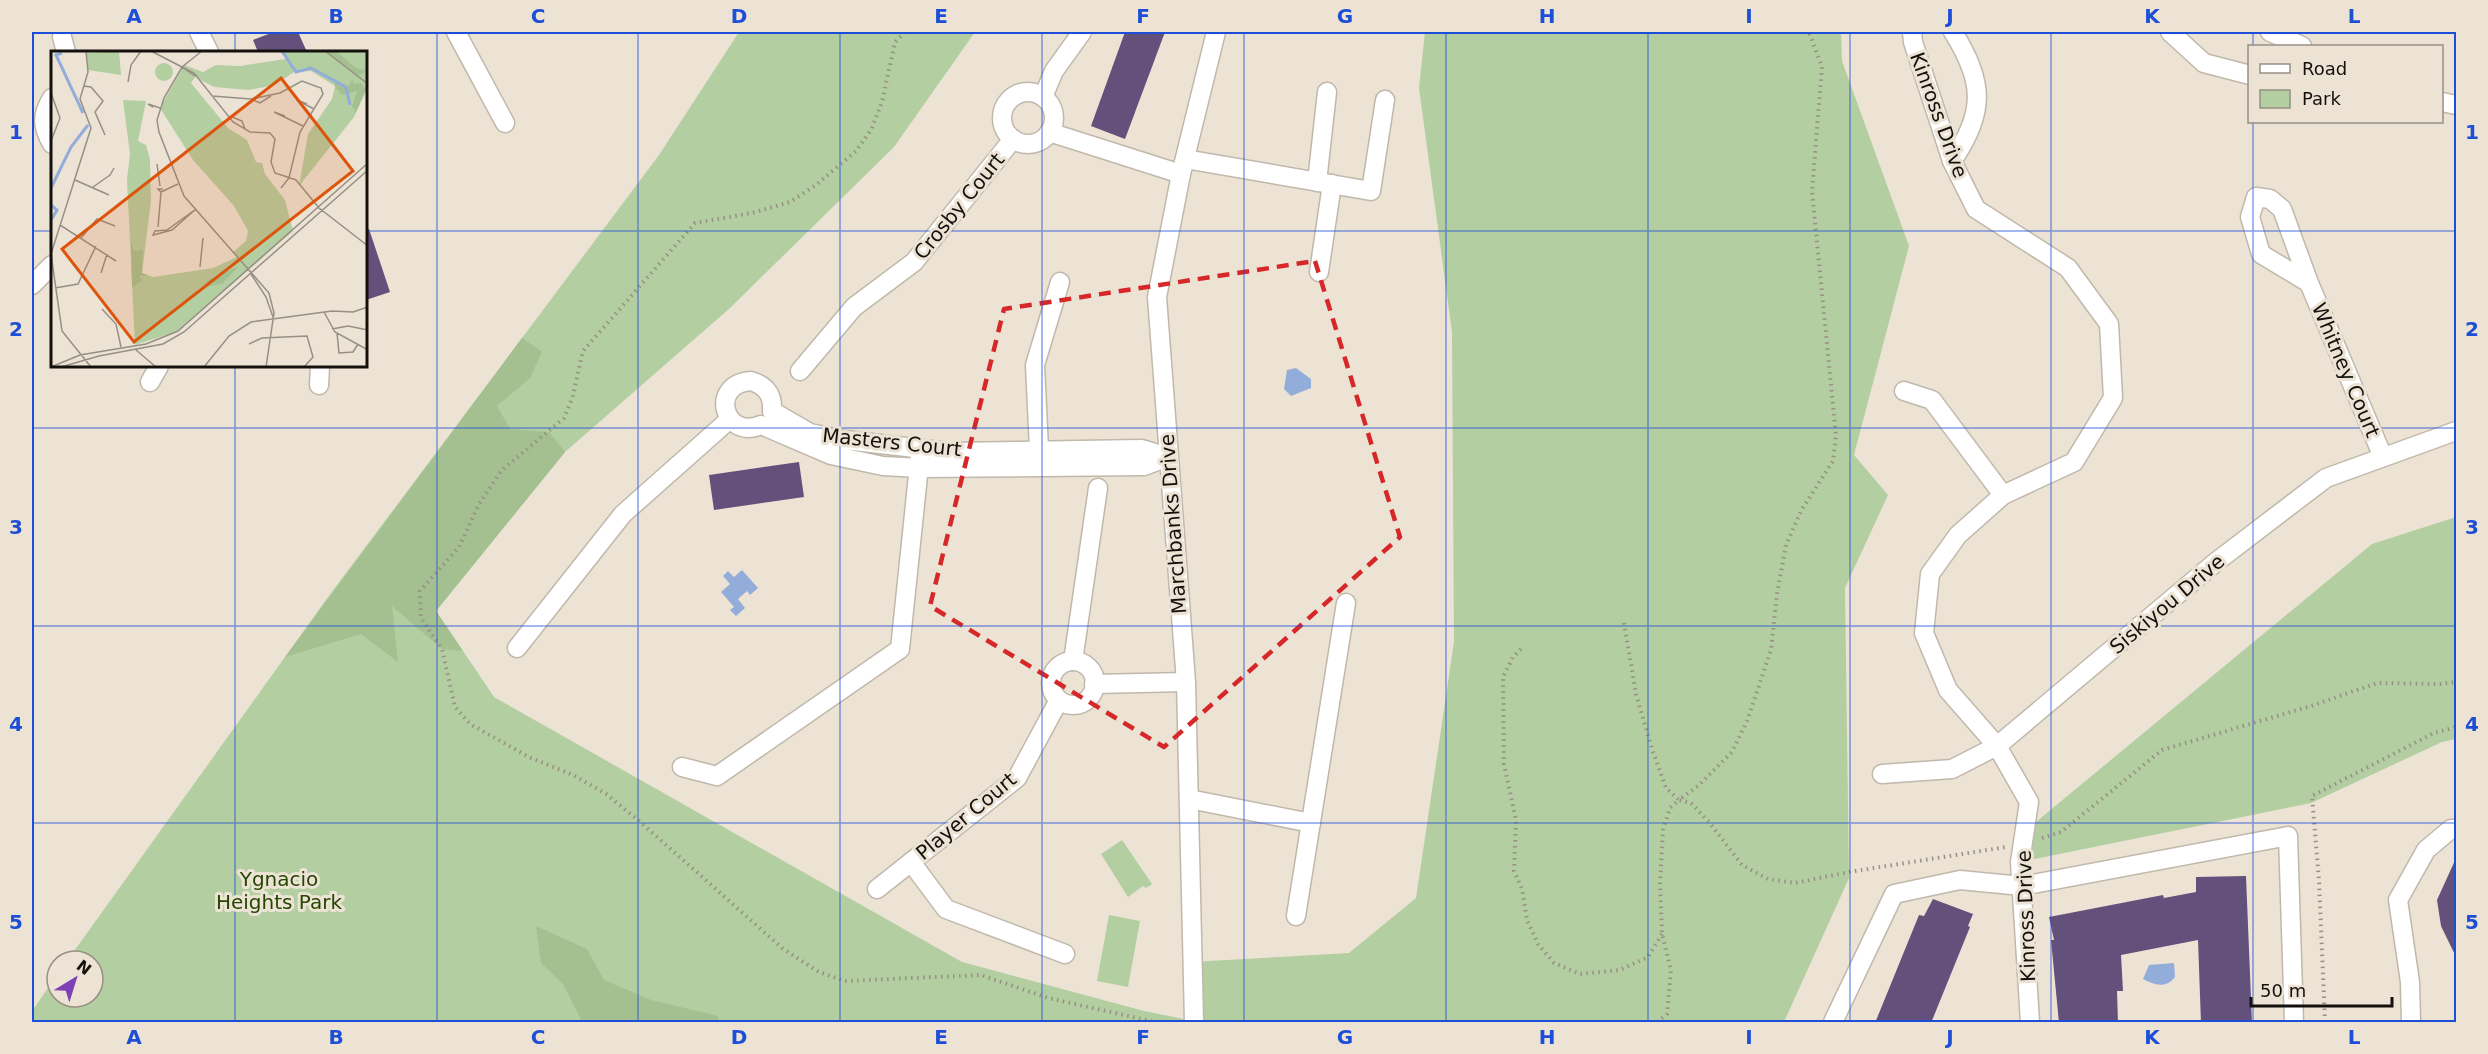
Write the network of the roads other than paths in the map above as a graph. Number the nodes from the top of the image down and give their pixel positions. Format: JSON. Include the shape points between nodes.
{"nodes":[{"id":1,"x":199,"y":32,"type":"edge"},
{"id":2,"x":456,"y":32,"type":"edge"},
{"id":3,"x":1082,"y":32,"type":"edge"},
{"id":4,"x":1216,"y":32,"type":"edge"},
{"id":5,"x":1912,"y":32,"type":"edge"},
{"id":6,"x":1953,"y":32,"type":"edge"},
{"id":7,"x":2170,"y":32,"type":"edge"},
{"id":8,"x":2270,"y":32,"type":"edge"},
{"id":9,"x":2300,"y":45,"type":"edge"},
{"id":10,"x":208,"y":51,"type":"edge"},
{"id":11,"x":2248,"y":74,"type":"edge"},
{"id":12,"x":1327,"y":92,"type":"dead end"},
{"id":13,"x":1043,"y":97,"type":"junction"},
{"id":14,"x":51,"y":100,"type":"edge"},
{"id":15,"x":1385,"y":100,"type":"dead end"},
{"id":16,"x":505,"y":123,"type":"dead end"},
{"id":17,"x":1049,"y":132,"type":"junction"},
{"id":18,"x":1013,"y":139,"type":"junction"},
{"id":19,"x":51,"y":142,"type":"edge"},
{"id":20,"x":1952,"y":161,"type":"junction"},
{"id":21,"x":1183,"y":166,"type":"junction"},
{"id":22,"x":1324,"y":183,"type":"junction"},
{"id":23,"x":51,"y":266,"type":"edge"},
{"id":24,"x":1319,"y":272,"type":"dead end"},
{"id":25,"x":1060,"y":282,"type":"dead end"},
{"id":26,"x":2309,"y":283,"type":"dead end"},
{"id":27,"x":32,"y":285,"type":"edge"},
{"id":28,"x":158,"y":368,"type":"edge"},
{"id":29,"x":320,"y":368,"type":"edge"},
{"id":30,"x":800,"y":371,"type":"dead end"},
{"id":31,"x":150,"y":382,"type":"dead end"},
{"id":32,"x":319,"y":385,"type":"dead end"},
{"id":33,"x":1904,"y":391,"type":"dead end"},
{"id":34,"x":730,"y":419,"type":"junction"},
{"id":35,"x":2457,"y":431,"type":"edge"},
{"id":36,"x":920,"y":448,"type":"junction"},
{"id":37,"x":1039,"y":449,"type":"junction"},
{"id":38,"x":1168,"y":457,"type":"junction"},
{"id":39,"x":2383,"y":458,"type":"junction"},
{"id":40,"x":1034,"y":467,"type":"junction"},
{"id":41,"x":920,"y":468,"type":"junction"},
{"id":42,"x":1098,"y":488,"type":"dead end"},
{"id":43,"x":2003,"y":495,"type":"junction"},
{"id":44,"x":1346,"y":603,"type":"dead end"},
{"id":45,"x":517,"y":648,"type":"dead end"},
{"id":46,"x":1073,"y":662,"type":"junction"},
{"id":47,"x":1186,"y":682,"type":"junction"},
{"id":48,"x":1094,"y":684,"type":"junction"},
{"id":49,"x":1059,"y":700,"type":"junction"},
{"id":50,"x":1997,"y":746,"type":"junction"},
{"id":51,"x":682,"y":767,"type":"dead end"},
{"id":52,"x":1882,"y":774,"type":"dead end"},
{"id":53,"x":1189,"y":799,"type":"junction"},
{"id":54,"x":1311,"y":823,"type":"junction"},
{"id":55,"x":2457,"y":829,"type":"edge"},
{"id":56,"x":911,"y":862,"type":"junction"},
{"id":57,"x":2022,"y":886,"type":"junction"},
{"id":58,"x":877,"y":889,"type":"dead end"},
{"id":59,"x":1296,"y":916,"type":"dead end"},
{"id":60,"x":1065,"y":954,"type":"dead end"},
{"id":61,"x":1194,"y":1023,"type":"edge"},
{"id":62,"x":1833,"y":1023,"type":"edge"},
{"id":63,"x":2031,"y":1023,"type":"edge"},
{"id":64,"x":2294,"y":1023,"type":"edge"},
{"id":65,"x":2411,"y":1023,"type":"edge"}],
"edges":[{"from":1,"to":10,"type":"street"},
{"from":2,"to":16,"type":"street"},
{"from":3,"to":13,"type":"street","via":[[1054,71]]},
{"from":4,"to":21,"type":"street","name":"Marchbanks Drive"},
{"from":5,"to":20,"type":"street","name":"Kinross Drive"},
{"from":6,"to":20,"type":"street","via":[[1969,57],[1977,86],[1976,117],[1968,139]]},
{"from":7,"to":11,"type":"street","via":[[2204,63]]},
{"from":8,"to":9,"type":"street"},
{"from":12,"to":22,"type":"street"},
{"from":13,"to":17,"type":"street","via":[[1052,109]]},
{"from":13,"to":18,"type":"street","name":"Crosby Court","via":[[1019,93],[1006,104],[1002,111],[1003,126]]},
{"from":14,"to":19,"type":"street","via":[[43,118]]},
{"from":15,"to":22,"type":"street","via":[[1371,191]]},
{"from":17,"to":18,"type":"street","name":"Crosby Court","via":[[1033,143]]},
{"from":17,"to":21,"type":"street"},
{"from":18,"to":30,"type":"street","name":"Crosby Court","via":[[915,262],[854,307]]},
{"from":20,"to":43,"type":"street","name":"Kinross Drive","via":[[1976,209],[2068,268],[2109,324],[2113,398],[2074,462]]},
{"from":21,"to":22,"type":"street"},
{"from":21,"to":38,"type":"street","name":"Marchbanks Drive","via":[[1157,297]]},
{"from":22,"to":24,"type":"street"},
{"from":23,"to":27,"type":"street"},
{"from":25,"to":37,"type":"street","via":[[1035,365]]},
{"from":26,"to":39,"type":"street","name":"Whitney Court"},
{"from":28,"to":31,"type":"street"},
{"from":29,"to":32,"type":"street"},
{"from":33,"to":43,"type":"street","via":[[1932,400]]},
{"from":34,"to":36,"type":"street","name":"Masters Court","via":[[725,407],[727,395],[736,385],[752,381],[767,390],[772,411],[810,433]]},
{"from":34,"to":41,"type":"street","name":"Masters Court","via":[[744,428],[761,425],[831,455],[883,466]]},
{"from":34,"to":45,"type":"street","via":[[624,514]]},
{"from":35,"to":39,"type":"street","name":"Siskiyou Drive"},
{"from":36,"to":37,"type":"street","name":"Masters Court","via":[[950,452]]},
{"from":36,"to":41,"type":"street"},
{"from":37,"to":38,"type":"street","name":"Masters Court","via":[[1142,449]]},
{"from":37,"to":40,"type":"street"},
{"from":38,"to":40,"type":"street","name":"Masters Court","via":[[1144,466]]},
{"from":38,"to":47,"type":"street","name":"Marchbanks Drive"},
{"from":39,"to":50,"type":"street","name":"Siskiyou Drive","via":[[2326,478],[2216,562]]},
{"from":40,"to":41,"type":"street","name":"Masters Court"},
{"from":41,"to":51,"type":"street","via":[[900,649],[717,776]]},
{"from":42,"to":46,"type":"street"},
{"from":43,"to":50,"type":"street","name":"Kinross Drive","via":[[1958,535],[1930,574],[1924,633],[1948,690]]},
{"from":44,"to":54,"type":"street"},
{"from":46,"to":48,"type":"street","via":[[1090,671]]},
{"from":46,"to":49,"type":"street","via":[[1060,665],[1052,675],[1052,688]]},
{"from":47,"to":48,"type":"street"},
{"from":47,"to":53,"type":"street","name":"Marchbanks Drive"},
{"from":48,"to":49,"type":"street","via":[[1089,697],[1078,704]]},
{"from":49,"to":56,"type":"street","name":"Player Court","via":[[1017,778]]},
{"from":50,"to":52,"type":"street","name":"Siskiyou Drive","via":[[1952,769]]},
{"from":50,"to":57,"type":"street","name":"Kinross Drive","via":[[2029,802],[2020,862]]},
{"from":53,"to":54,"type":"street"},
{"from":53,"to":61,"type":"street","name":"Marchbanks Drive"},
{"from":54,"to":59,"type":"street"},
{"from":55,"to":65,"type":"street","via":[[2451,829],[2426,850],[2398,900],[2410,982]]},
{"from":56,"to":58,"type":"street","name":"Player Court"},
{"from":56,"to":60,"type":"street","via":[[946,909]]},
{"from":57,"to":62,"type":"street","via":[[1960,880],[1894,894]]},
{"from":57,"to":63,"type":"street","name":"Kinross Drive"},
{"from":57,"to":64,"type":"street","via":[[2288,836]]}]}
